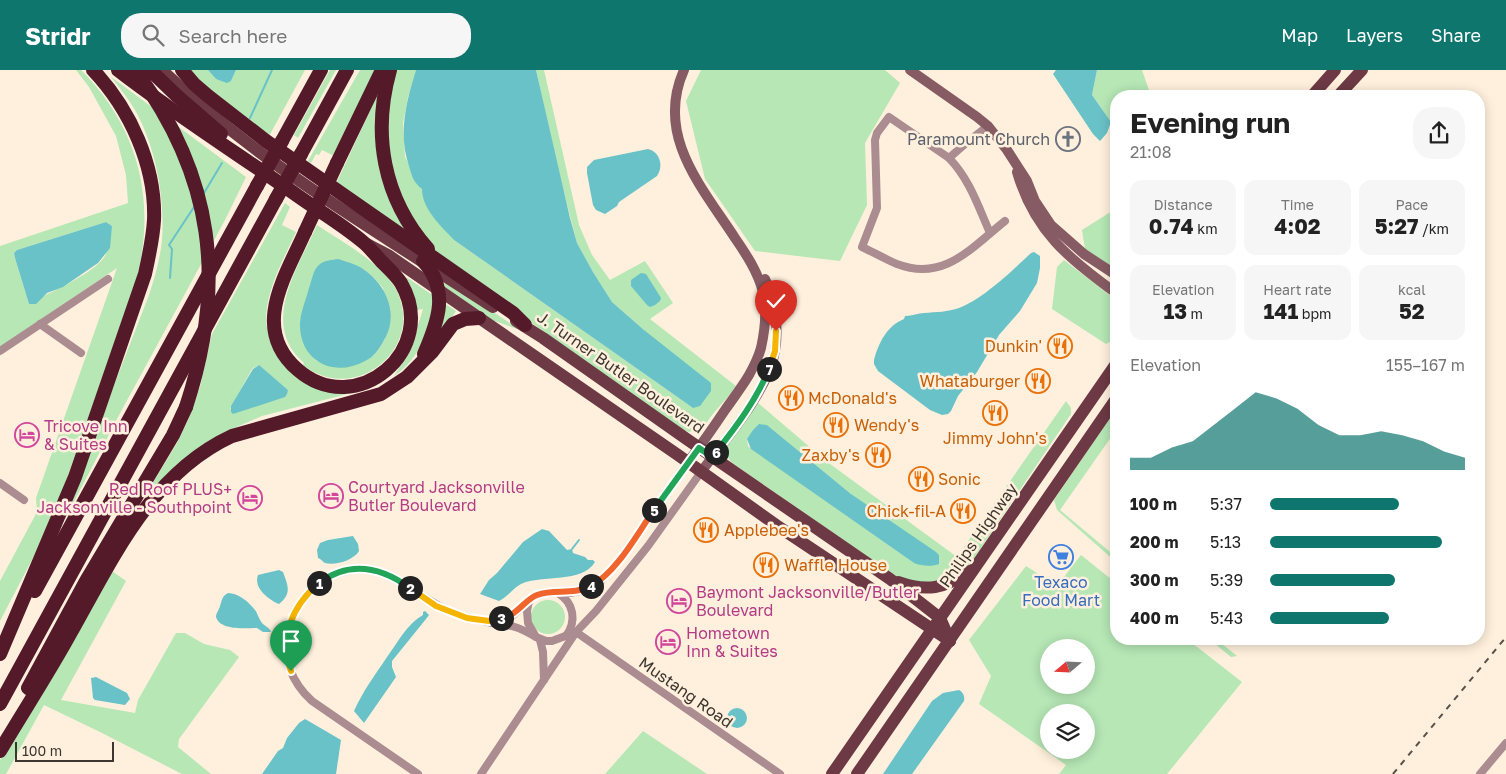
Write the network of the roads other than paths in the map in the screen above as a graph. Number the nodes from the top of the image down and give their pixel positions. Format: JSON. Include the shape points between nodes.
{"nodes":[{"id":1,"x":93,"y":70,"type":"edge"},
{"id":2,"x":118,"y":70,"type":"edge"},
{"id":3,"x":135,"y":70,"type":"edge"},
{"id":4,"x":150,"y":70,"type":"edge"},
{"id":5,"x":162,"y":70,"type":"edge"},
{"id":6,"x":182,"y":70,"type":"edge"},
{"id":7,"x":310,"y":70,"type":"edge"},
{"id":8,"x":321,"y":70,"type":"edge"},
{"id":9,"x":347,"y":70,"type":"edge"},
{"id":10,"x":382,"y":70,"type":"edge"},
{"id":11,"x":390,"y":70,"type":"edge"},
{"id":12,"x":684,"y":70,"type":"edge"},
{"id":13,"x":1335,"y":70,"type":"edge"},
{"id":14,"x":1362,"y":70,"type":"edge"},
{"id":15,"x":916,"y":72,"type":"edge"},
{"id":16,"x":1317,"y":90,"type":"edge"},
{"id":17,"x":1344,"y":90,"type":"edge"},
{"id":18,"x":988,"y":126,"type":"junction"},
{"id":19,"x":282,"y":140,"type":"junction"},
{"id":20,"x":242,"y":157,"type":"junction"},
{"id":21,"x":949,"y":158,"type":"junction"},
{"id":22,"x":1014,"y":162,"type":"junction"},
{"id":23,"x":1005,"y":221,"type":"dead end"},
{"id":24,"x":990,"y":233,"type":"junction"},
{"id":25,"x":362,"y":241,"type":"junction"},
{"id":26,"x":747,"y":254,"type":"junction"},
{"id":27,"x":423,"y":261,"type":"junction"},
{"id":28,"x":442,"y":264,"type":"junction"},
{"id":29,"x":1110,"y":272,"type":"edge"},
{"id":30,"x":108,"y":279,"type":"dead end"},
{"id":31,"x":1110,"y":289,"type":"edge"},
{"id":32,"x":439,"y":291,"type":"junction"},
{"id":33,"x":479,"y":318,"type":"junction"},
{"id":34,"x":40,"y":324,"type":"junction"},
{"id":35,"x":525,"y":325,"type":"junction"},
{"id":36,"x":0,"y":351,"type":"edge"},
{"id":37,"x":81,"y":353,"type":"dead end"},
{"id":38,"x":420,"y":364,"type":"junction"},
{"id":39,"x":1110,"y":373,"type":"edge"},
{"id":40,"x":1110,"y":408,"type":"edge"},
{"id":41,"x":699,"y":448,"type":"junction"},
{"id":42,"x":712,"y":457,"type":"junction"},
{"id":43,"x":688,"y":462,"type":"junction"},
{"id":44,"x":701,"y":472,"type":"junction"},
{"id":45,"x":0,"y":483,"type":"edge"},
{"id":46,"x":1026,"y":494,"type":"junction"},
{"id":47,"x":24,"y":500,"type":"dead end"},
{"id":48,"x":1042,"y":507,"type":"junction"},
{"id":49,"x":978,"y":565,"type":"junction"},
{"id":50,"x":890,"y":579,"type":"junction"},
{"id":51,"x":557,"y":593,"type":"junction"},
{"id":52,"x":529,"y":601,"type":"junction"},
{"id":53,"x":940,"y":618,"type":"junction"},
{"id":54,"x":489,"y":621,"type":"junction"},
{"id":55,"x":932,"y":630,"type":"junction"},
{"id":56,"x":576,"y":632,"type":"junction"},
{"id":57,"x":566,"y":636,"type":"junction"},
{"id":58,"x":538,"y":638,"type":"junction"},
{"id":59,"x":950,"y":641,"type":"junction"},
{"id":60,"x":0,"y":654,"type":"edge"},
{"id":61,"x":544,"y":680,"type":"junction"},
{"id":62,"x":0,"y":704,"type":"edge"},
{"id":63,"x":0,"y":739,"type":"edge"},
{"id":64,"x":1506,"y":743,"type":"edge"},
{"id":65,"x":0,"y":751,"type":"edge"},
{"id":66,"x":418,"y":774,"type":"edge"},
{"id":67,"x":481,"y":774,"type":"edge"},
{"id":68,"x":780,"y":774,"type":"edge"},
{"id":69,"x":832,"y":774,"type":"edge"},
{"id":70,"x":856,"y":774,"type":"edge"},
{"id":71,"x":1480,"y":774,"type":"edge"}],
"edges":[{"from":1,"to":60,"type":"highway","via":[[122,108],[144,158],[154,220],[151,244],[145,274],[83,454]]},
{"from":2,"to":20,"type":"highway"},
{"from":3,"to":63,"type":"highway","bridge":true,"via":[[161,107],[182,149],[196,188],[207,238],[210,293],[206,331],[198,369],[173,436],[86,582]]},
{"from":4,"to":20,"type":"highway"},
{"from":5,"to":27,"type":"main road","name":"J. Turner Butler Boulevard","via":[[219,121],[356,219]]},
{"from":6,"to":28,"type":"highway","via":[[208,96],[266,141]]},
{"from":7,"to":19,"type":"highway"},
{"from":8,"to":19,"type":"highway"},
{"from":9,"to":62,"type":"highway","bridge":true},
{"from":10,"to":25,"type":"highway","bridge":true,"via":[[305,232],[273,311],[273,326],[282,352],[291,364],[314,381],[327,385],[354,386],[379,376],[399,356],[410,331],[409,304],[401,283]]},
{"from":11,"to":28,"type":"highway","via":[[381,116],[386,170],[408,222]]},
{"from":12,"to":26,"type":"street","via":[[675,106],[682,154]]},
{"from":13,"to":16,"type":"main road"},
{"from":14,"to":17,"type":"main road"},
{"from":15,"to":18,"type":"street"},
{"from":18,"to":21,"type":"street"},
{"from":18,"to":22,"type":"street"},
{"from":19,"to":60,"type":"highway","bridge":true},
{"from":20,"to":25,"type":"highway"},
{"from":21,"to":24,"type":"street","via":[[964,176]]},
{"from":21,"to":24,"type":"street","via":[[889,117],[875,140],[877,208],[862,247],[897,264],[931,269],[952,262]]},
{"from":22,"to":29,"type":"street","via":[[1050,225]]},
{"from":22,"to":31,"type":"street","via":[[1029,205],[1043,228],[1072,259]]},
{"from":23,"to":24,"type":"street"},
{"from":25,"to":32,"type":"main road"},
{"from":26,"to":41,"type":"street","via":[[766,309],[760,348],[749,378]]},
{"from":26,"to":42,"type":"street","via":[[760,268],[773,300],[775,351],[763,383]]},
{"from":27,"to":32,"type":"highway","via":[[436,278]]},
{"from":27,"to":35,"type":"main road","name":"J. Turner Butler Boulevard","via":[[509,318]]},
{"from":28,"to":35,"type":"highway","via":[[513,313]]},
{"from":30,"to":34,"type":"street"},
{"from":32,"to":33,"type":"main road"},
{"from":32,"to":38,"type":"highway","via":[[434,330]]},
{"from":33,"to":38,"type":"highway","via":[[453,324]]},
{"from":33,"to":43,"type":"main road"},
{"from":34,"to":36,"type":"street"},
{"from":34,"to":37,"type":"street"},
{"from":35,"to":41,"type":"main road","name":"J. Turner Butler Boulevard"},
{"from":38,"to":65,"type":"highway","via":[[382,394],[232,436],[203,453],[171,479],[122,542]]},
{"from":39,"to":46,"type":"main road","name":"Philips Highway"},
{"from":40,"to":48,"type":"main road"},
{"from":41,"to":42,"type":"main road","name":"J. Turner Butler Boulevard"},
{"from":41,"to":43,"type":"street"},
{"from":42,"to":44,"type":"street"},
{"from":42,"to":50,"type":"main road","name":"J. Turner Butler Boulevard"},
{"from":43,"to":44,"type":"main road"},
{"from":43,"to":51,"type":"street","via":[[601,581],[584,590]]},
{"from":44,"to":55,"type":"main road"},
{"from":44,"to":56,"type":"street","via":[[648,546]]},
{"from":45,"to":47,"type":"street"},
{"from":46,"to":48,"type":"main road"},
{"from":46,"to":49,"type":"main road","name":"Philips Highway"},
{"from":48,"to":59,"type":"main road"},
{"from":49,"to":50,"type":"main road","via":[[959,579],[934,588],[918,588]]},
{"from":49,"to":53,"type":"main road","name":"Philips Highway"},
{"from":50,"to":53,"type":"main road","name":"J. Turner Butler Boulevard"},
{"from":51,"to":52,"type":"street","via":[[546,592]]},
{"from":51,"to":57,"type":"street","via":[[568,603],[573,616],[572,627]]},
{"from":52,"to":54,"type":"street","via":[[512,615]]},
{"from":52,"to":58,"type":"street","via":[[528,623]]},
{"from":53,"to":55,"type":"main road","name":"Philips Highway"},
{"from":53,"to":59,"type":"main road","name":"J. Turner Butler Boulevard"},
{"from":54,"to":58,"type":"street","via":[[520,628]]},
{"from":54,"to":66,"type":"street","via":[[467,618],[436,606],[402,582],[381,572],[362,569],[327,578],[303,598],[291,619],[286,653],[294,680],[304,694]]},
{"from":55,"to":59,"type":"main road"},
{"from":55,"to":69,"type":"main road","name":"Philips Highway"},
{"from":56,"to":57,"type":"street"},
{"from":56,"to":61,"type":"street"},
{"from":56,"to":68,"type":"street","name":"Mustang Road"},
{"from":57,"to":58,"type":"street","via":[[552,641]]},
{"from":58,"to":61,"type":"street","via":[[543,652]]},
{"from":59,"to":70,"type":"main road"},
{"from":61,"to":67,"type":"street"},
{"from":64,"to":71,"type":"street"}]}
